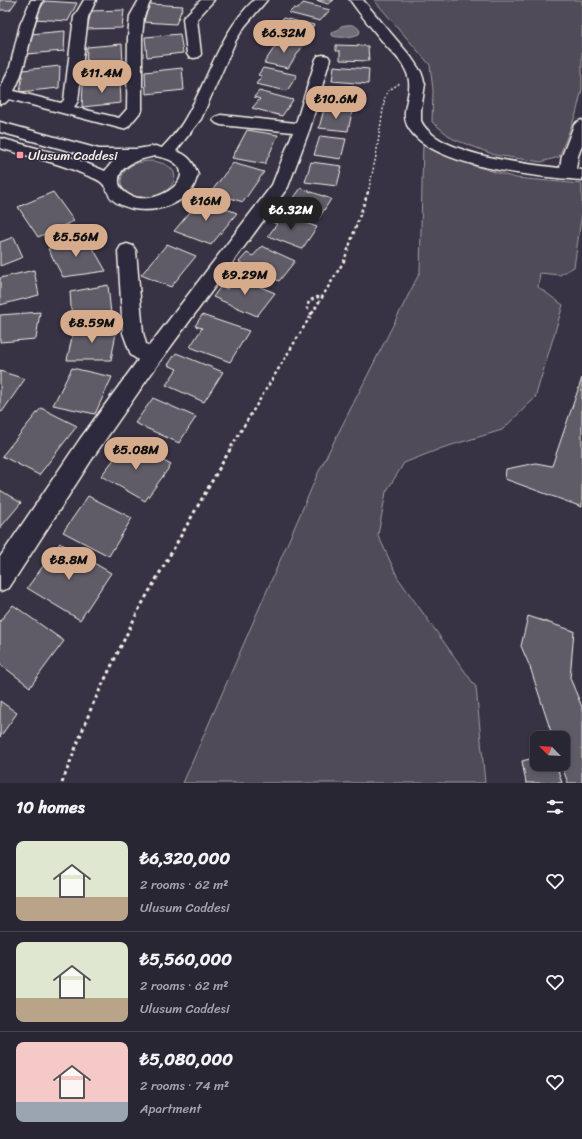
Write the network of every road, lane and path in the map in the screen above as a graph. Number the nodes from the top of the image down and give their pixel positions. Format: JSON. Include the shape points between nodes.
{"nodes":[{"id":1,"x":37,"y":0,"type":"edge"},
{"id":2,"x":90,"y":0,"type":"edge"},
{"id":3,"x":145,"y":0,"type":"edge"},
{"id":4,"x":208,"y":0,"type":"edge"},
{"id":5,"x":261,"y":0,"type":"edge"},
{"id":6,"x":356,"y":0,"type":"edge"},
{"id":7,"x":194,"y":54,"type":"dead end"},
{"id":8,"x":323,"y":59,"type":"dead end"},
{"id":9,"x":416,"y":76,"type":"junction"},
{"id":10,"x":3,"y":97,"type":"edge"},
{"id":11,"x":64,"y":109,"type":"junction"},
{"id":12,"x":221,"y":120,"type":"dead end"},
{"id":13,"x":582,"y":125,"type":"edge"},
{"id":14,"x":0,"y":127,"type":"edge"},
{"id":15,"x":302,"y":128,"type":"junction"},
{"id":16,"x":0,"y":143,"type":"edge"},
{"id":17,"x":166,"y":153,"type":"junction"},
{"id":18,"x":138,"y":154,"type":"junction"},
{"id":19,"x":574,"y":174,"type":"edge"},
{"id":20,"x":110,"y":181,"type":"junction"},
{"id":21,"x":127,"y":251,"type":"dead end"},
{"id":22,"x":323,"y":298,"type":"junction"},
{"id":23,"x":312,"y":315,"type":"junction"},
{"id":24,"x":151,"y":358,"type":"junction"},
{"id":25,"x":0,"y":579,"type":"edge"},
{"id":26,"x":62,"y":783,"type":"edge"}],
"edges":[{"from":1,"to":10,"type":"street","via":[[30,10],[12,83]]},
{"from":2,"to":11,"type":"street","via":[[81,17],[71,101]]},
{"from":3,"to":11,"type":"street","via":[[138,16],[135,37],[134,110],[123,124]]},
{"from":4,"to":7,"type":"street","via":[[190,18]]},
{"from":5,"to":17,"type":"street","via":[[237,28],[193,119]]},
{"from":6,"to":9,"type":"street"},
{"from":8,"to":15,"type":"street"},
{"from":9,"to":19,"type":"street","via":[[417,97],[412,117],[416,126],[432,142],[479,160],[530,171]]},
{"from":9,"to":22,"type":"path","via":[[388,91],[385,96],[370,186],[344,261]]},
{"from":10,"to":11,"type":"street"},
{"from":12,"to":15,"type":"street"},
{"from":13,"to":19,"type":"street","via":[[570,156]]},
{"from":14,"to":18,"type":"street","via":[[99,154]]},
{"from":15,"to":24,"type":"street","via":[[280,187]]},
{"from":16,"to":20,"type":"street","via":[[78,165]]},
{"from":17,"to":18,"type":"street","via":[[155,151]]},
{"from":17,"to":20,"type":"street","via":[[183,160],[190,174],[184,188],[167,200],[145,204],[129,202],[116,195]]},
{"from":18,"to":20,"type":"street","via":[[122,161],[116,167]]},
{"from":21,"to":24,"type":"street","via":[[133,333],[138,349]]},
{"from":22,"to":23,"type":"path"},
{"from":22,"to":23,"type":"path","via":[[317,297],[309,301],[307,308]]},
{"from":23,"to":26,"type":"path","via":[[219,467],[138,611],[92,706]]},
{"from":24,"to":25,"type":"street","via":[[88,446]]}]}
